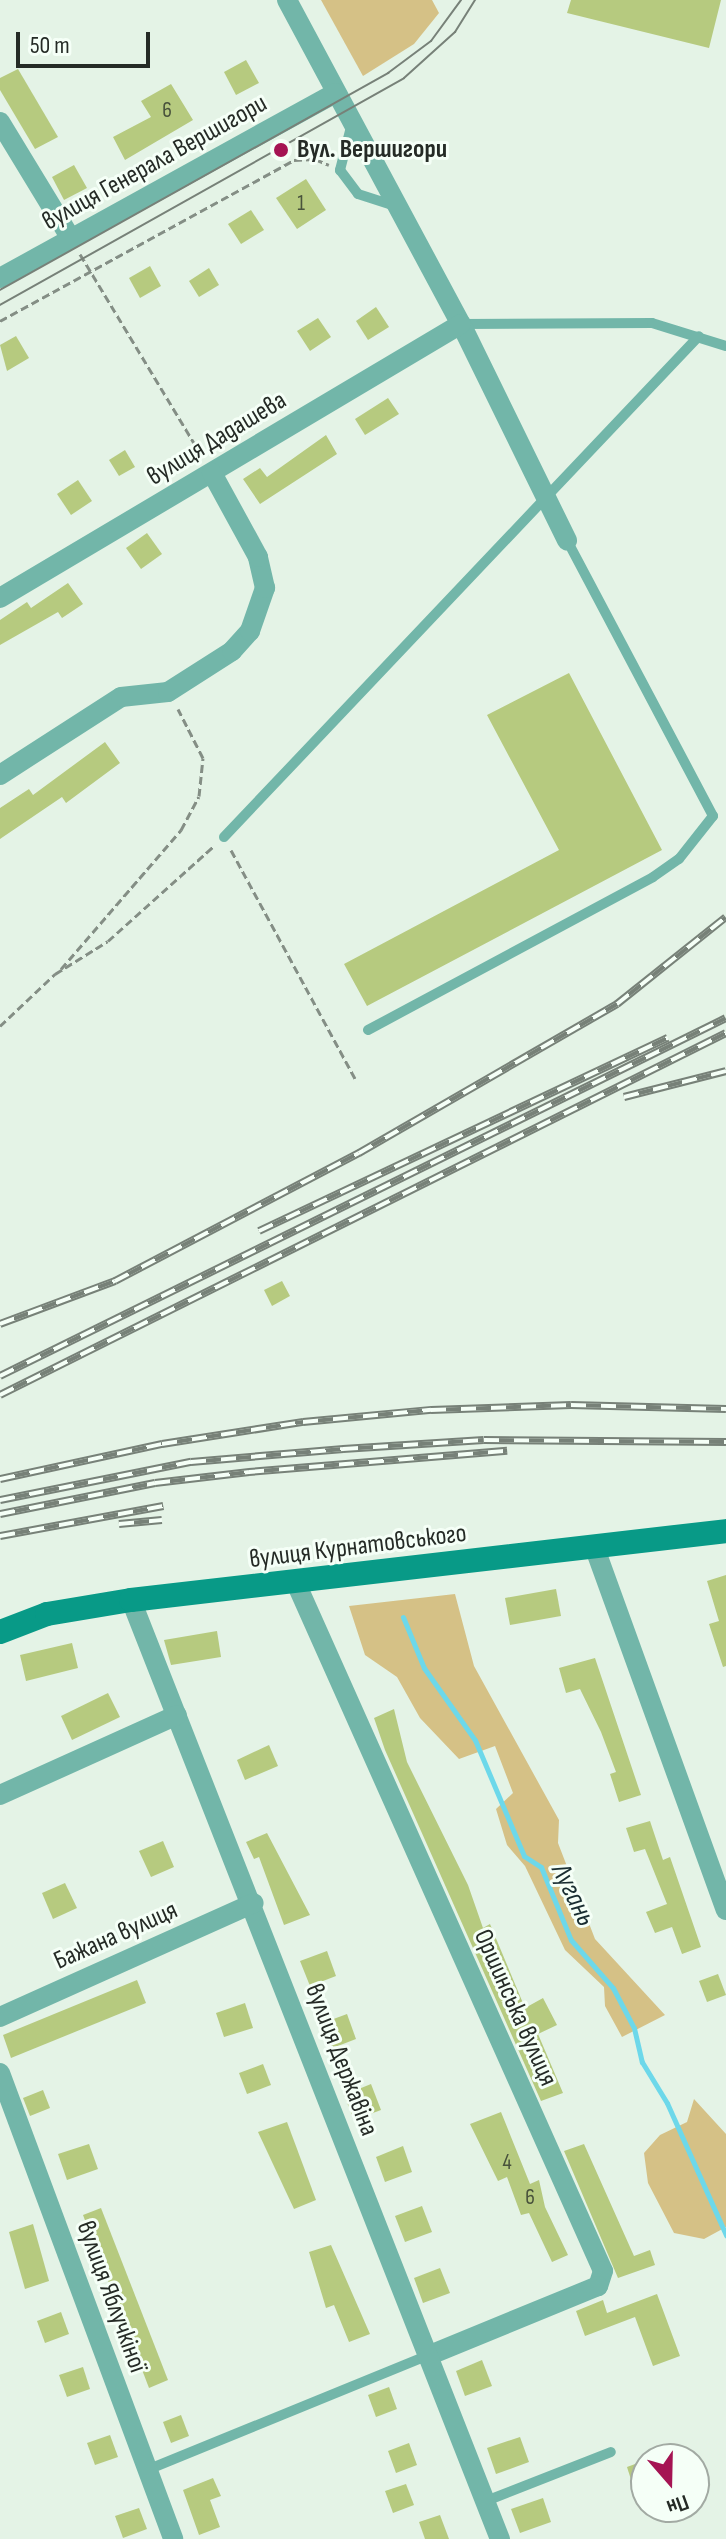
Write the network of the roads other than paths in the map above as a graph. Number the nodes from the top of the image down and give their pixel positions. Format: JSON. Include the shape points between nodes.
{"nodes":[{"id":1,"x":287,"y":0,"type":"edge"},
{"id":2,"x":335,"y":93,"type":"junction"},
{"id":3,"x":0,"y":122,"type":"edge"},
{"id":4,"x":352,"y":122,"type":"junction"},
{"id":5,"x":397,"y":206,"type":"junction"},
{"id":6,"x":71,"y":239,"type":"junction"},
{"id":7,"x":0,"y":278,"type":"edge"},
{"id":8,"x":461,"y":324,"type":"junction"},
{"id":9,"x":699,"y":336,"type":"junction"},
{"id":10,"x":726,"y":346,"type":"edge"},
{"id":11,"x":212,"y":473,"type":"junction"},
{"id":12,"x":546,"y":497,"type":"junction"},
{"id":13,"x":567,"y":540,"type":"joint"},
{"id":14,"x":0,"y":598,"type":"edge"},
{"id":15,"x":0,"y":775,"type":"edge"},
{"id":16,"x":224,"y":837,"type":"road end"},
{"id":17,"x":368,"y":1030,"type":"dead end"},
{"id":18,"x":726,"y":1531,"type":"edge"},
{"id":19,"x":594,"y":1546,"type":"junction"},
{"id":20,"x":296,"y":1583,"type":"junction"},
{"id":21,"x":131,"y":1600,"type":"junction"},
{"id":22,"x":0,"y":1632,"type":"edge"},
{"id":23,"x":177,"y":1715,"type":"junction"},
{"id":24,"x":0,"y":1795,"type":"edge"},
{"id":25,"x":254,"y":1903,"type":"junction"},
{"id":26,"x":726,"y":1910,"type":"edge"},
{"id":27,"x":0,"y":2017,"type":"edge"},
{"id":28,"x":0,"y":2073,"type":"edge"},
{"id":29,"x":427,"y":2356,"type":"junction"},
{"id":30,"x":611,"y":2452,"type":"dead end"},
{"id":31,"x":147,"y":2470,"type":"junction"},
{"id":32,"x":486,"y":2501,"type":"junction"},
{"id":33,"x":173,"y":2539,"type":"edge"},
{"id":34,"x":500,"y":2539,"type":"edge"}],
"edges":[{"from":1,"to":2,"type":"street"},
{"from":2,"to":4,"type":"street"},
{"from":2,"to":6,"type":"street","name":"вулиця Генерала Вершигори"},
{"from":3,"to":6,"type":"street"},
{"from":4,"to":5,"type":"street"},
{"from":4,"to":5,"type":"lane","via":[[340,170],[358,194]]},
{"from":5,"to":8,"type":"street"},
{"from":6,"to":7,"type":"street","name":"вулиця Генерала Вершигори"},
{"from":8,"to":9,"type":"lane","via":[[652,323]]},
{"from":8,"to":11,"type":"street","name":"вулиця Дадашева"},
{"from":8,"to":12,"type":"street"},
{"from":9,"to":10,"type":"lane"},
{"from":9,"to":12,"type":"lane"},
{"from":11,"to":14,"type":"street","name":"вулиця Дадашева"},
{"from":11,"to":15,"type":"street","via":[[258,557],[265,588],[250,631],[168,692],[121,697]]},
{"from":12,"to":13,"type":"street"},
{"from":12,"to":16,"type":"lane"},
{"from":13,"to":17,"type":"lane","via":[[713,816],[679,859],[653,877]]},
{"from":18,"to":19,"type":"street","name":"вулиця Курнатовського"},
{"from":19,"to":20,"type":"street","name":"вулиця Курнатовського"},
{"from":19,"to":26,"type":"street"},
{"from":20,"to":21,"type":"street","name":"вулиця Курнатовського"},
{"from":20,"to":29,"type":"street","name":"Оршинська вулиця","via":[[603,2271],[598,2286]]},
{"from":21,"to":22,"type":"street","name":"вулиця Курнатовського","via":[[47,1614]]},
{"from":21,"to":23,"type":"street","name":"вулиця Державіна"},
{"from":23,"to":24,"type":"street"},
{"from":23,"to":25,"type":"street","name":"вулиця Державіна"},
{"from":25,"to":27,"type":"street","name":"Бажана вулиця"},
{"from":25,"to":29,"type":"street","name":"вулиця Державіна"},
{"from":28,"to":31,"type":"street","name":"вулиця Яблучкіної"},
{"from":29,"to":31,"type":"lane"},
{"from":29,"to":32,"type":"street","name":"вулиця Державіна"},
{"from":30,"to":32,"type":"lane"},
{"from":31,"to":33,"type":"street","name":"вулиця Яблучкіної"},
{"from":32,"to":34,"type":"street","name":"вулиця Державіна"}]}
